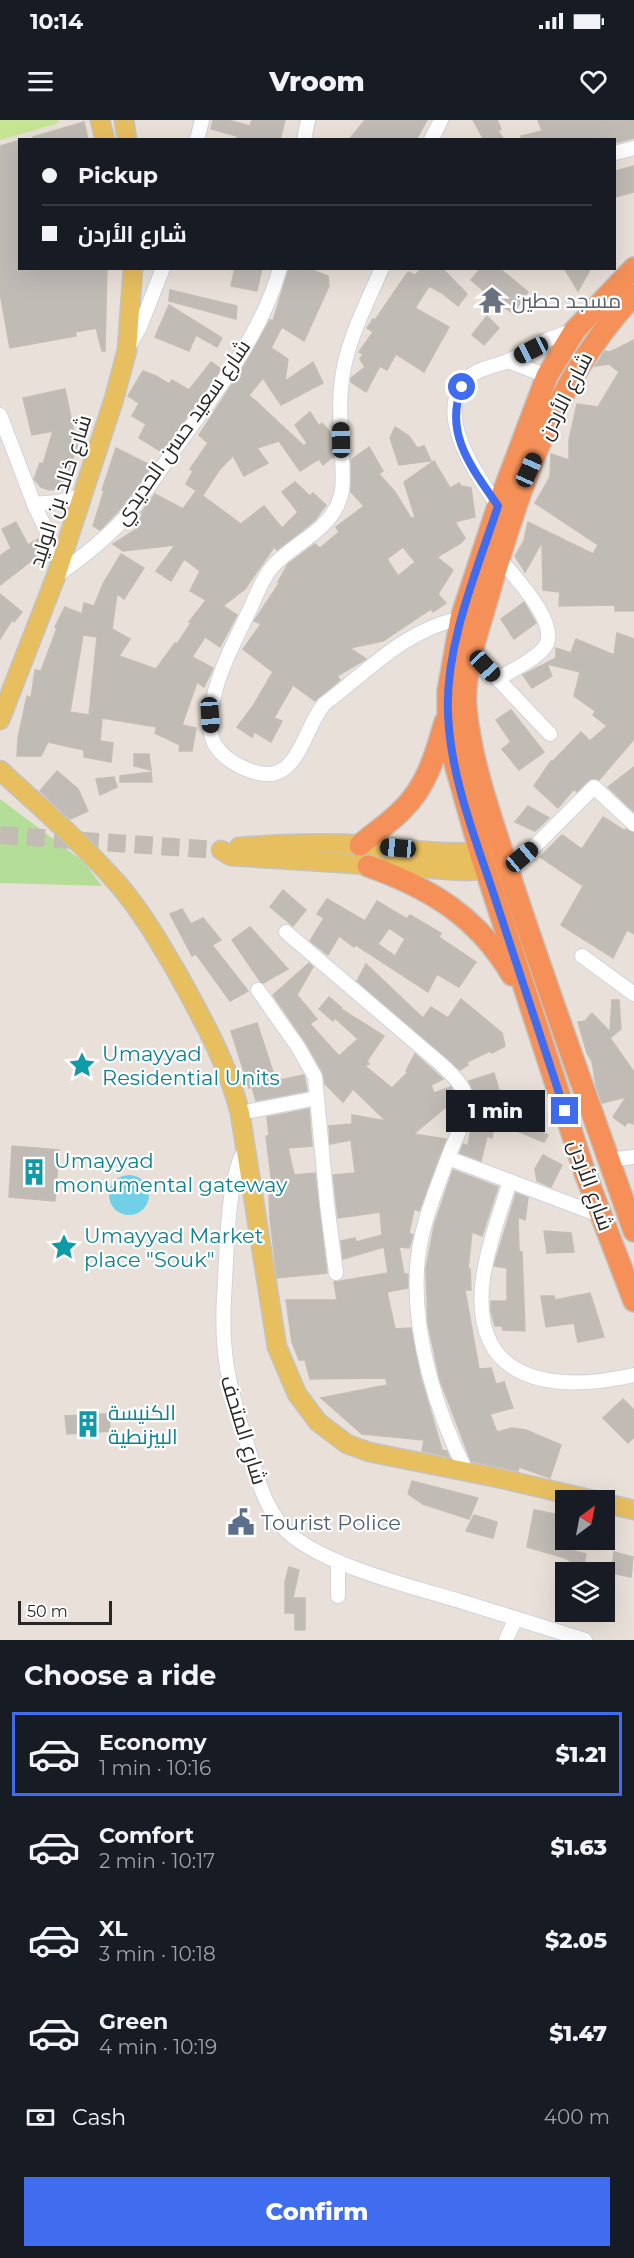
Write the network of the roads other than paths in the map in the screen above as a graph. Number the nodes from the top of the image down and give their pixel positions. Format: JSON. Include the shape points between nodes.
{"nodes":[{"id":1,"x":100,"y":120,"type":"edge"},
{"id":2,"x":124,"y":120,"type":"edge"},
{"id":3,"x":202,"y":120,"type":"edge"},
{"id":4,"x":308,"y":120,"type":"edge"},
{"id":5,"x":441,"y":120,"type":"edge"},
{"id":6,"x":104,"y":138,"type":"edge"},
{"id":7,"x":127,"y":138,"type":"edge"},
{"id":8,"x":198,"y":138,"type":"edge"},
{"id":9,"x":304,"y":138,"type":"edge"},
{"id":10,"x":431,"y":138,"type":"edge"},
{"id":11,"x":634,"y":148,"type":"edge"},
{"id":12,"x":616,"y":153,"type":"edge"},
{"id":13,"x":634,"y":268,"type":"edge"},
{"id":14,"x":133,"y":270,"type":"edge"},
{"id":15,"x":162,"y":270,"type":"edge"},
{"id":16,"x":279,"y":270,"type":"edge"},
{"id":17,"x":381,"y":270,"type":"edge"},
{"id":18,"x":634,"y":295,"type":"edge"},
{"id":19,"x":575,"y":330,"type":"junction"},
{"id":20,"x":127,"y":350,"type":"junction"},
{"id":21,"x":508,"y":361,"type":"junction"},
{"id":22,"x":547,"y":376,"type":"junction"},
{"id":23,"x":0,"y":415,"type":"edge"},
{"id":24,"x":81,"y":496,"type":"junction"},
{"id":25,"x":34,"y":504,"type":"junction"},
{"id":26,"x":498,"y":506,"type":"junction"},
{"id":27,"x":499,"y":558,"type":"junction"},
{"id":28,"x":58,"y":568,"type":"junction"},
{"id":29,"x":461,"y":618,"type":"junction"},
{"id":30,"x":472,"y":652,"type":"junction"},
{"id":31,"x":498,"y":679,"type":"junction"},
{"id":32,"x":448,"y":713,"type":"junction"},
{"id":33,"x":0,"y":720,"type":"edge"},
{"id":34,"x":550,"y":734,"type":"dead end"},
{"id":35,"x":0,"y":770,"type":"edge"},
{"id":36,"x":634,"y":824,"type":"edge"},
{"id":37,"x":360,"y":844,"type":"junction"},
{"id":38,"x":504,"y":858,"type":"junction"},
{"id":39,"x":483,"y":862,"type":"junction"},
{"id":40,"x":368,"y":866,"type":"junction"},
{"id":41,"x":286,"y":932,"type":"dead end"},
{"id":42,"x":582,"y":956,"type":"dead end"},
{"id":43,"x":258,"y":990,"type":"dead end"},
{"id":44,"x":634,"y":994,"type":"edge"},
{"id":45,"x":530,"y":1007,"type":"junction"},
{"id":46,"x":317,"y":1098,"type":"junction"},
{"id":47,"x":240,"y":1113,"type":"junction"},
{"id":48,"x":245,"y":1150,"type":"junction"},
{"id":49,"x":634,"y":1157,"type":"edge"},
{"id":50,"x":448,"y":1158,"type":"junction"},
{"id":51,"x":608,"y":1160,"type":"junction"},
{"id":52,"x":510,"y":1181,"type":"junction"},
{"id":53,"x":602,"y":1216,"type":"junction"},
{"id":54,"x":633,"y":1224,"type":"edge"},
{"id":55,"x":336,"y":1273,"type":"dead end"},
{"id":56,"x":634,"y":1301,"type":"edge"},
{"id":57,"x":634,"y":1375,"type":"edge"},
{"id":58,"x":466,"y":1471,"type":"junction"},
{"id":59,"x":555,"y":1491,"type":"edge"},
{"id":60,"x":615,"y":1506,"type":"edge"},
{"id":61,"x":634,"y":1510,"type":"edge"},
{"id":62,"x":338,"y":1562,"type":"junction"},
{"id":63,"x":338,"y":1596,"type":"dead end"},
{"id":64,"x":516,"y":1618,"type":"junction"},
{"id":65,"x":506,"y":1640,"type":"edge"},
{"id":66,"x":585,"y":1640,"type":"edge"}],
"edges":[{"from":1,"to":6,"type":"main road"},
{"from":2,"to":7,"type":"main road"},
{"from":3,"to":8,"type":"street"},
{"from":4,"to":9,"type":"street"},
{"from":5,"to":10,"type":"street"},
{"from":11,"to":12,"type":"street"},
{"from":13,"to":19,"type":"highway","name":"شارع الأردن"},
{"from":14,"to":20,"type":"main road","name":"شارع خالد بن الوليد"},
{"from":15,"to":20,"type":"street"},
{"from":16,"to":28,"type":"street","name":"شارع سعيد حسن الحديدي","via":[[262,318],[197,419],[129,513],[106,537]]},
{"from":17,"to":29,"type":"street","via":[[343,371],[343,482],[338,505],[324,525],[271,568],[261,585],[228,655],[212,705],[214,744],[232,763],[266,775],[290,766],[324,704],[396,646],[428,628]]},
{"from":18,"to":27,"type":"highway","name":"شارع الأردن","via":[[598,337],[568,383],[529,470]]},
{"from":19,"to":21,"type":"street"},
{"from":19,"to":22,"type":"highway","name":"شارع الأردن"},
{"from":20,"to":24,"type":"main road","name":"شارع خالد بن الوليد"},
{"from":21,"to":22,"type":"street"},
{"from":21,"to":26,"type":"street","via":[[470,376],[455,409],[460,442]]},
{"from":22,"to":26,"type":"highway","name":"شارع الأردن"},
{"from":23,"to":25,"type":"street"},
{"from":24,"to":25,"type":"street"},
{"from":24,"to":28,"type":"main road","name":"شارع خالد بن الوليد"},
{"from":25,"to":28,"type":"street"},
{"from":26,"to":29,"type":"highway","name":"شارع الأردن"},
{"from":27,"to":30,"type":"highway","name":"شارع الأردن"},
{"from":27,"to":31,"type":"street","via":[[547,622],[550,638],[538,653]]},
{"from":28,"to":33,"type":"main road","name":"شارع خالد بن الوليد"},
{"from":29,"to":32,"type":"highway","name":"شارع الأردن"},
{"from":30,"to":31,"type":"street"},
{"from":30,"to":38,"type":"highway","name":"شارع الأردن","via":[[466,676],[466,710]]},
{"from":31,"to":34,"type":"street"},
{"from":32,"to":37,"type":"highway","via":[[417,793],[391,821]]},
{"from":32,"to":39,"type":"highway","name":"شارع الأردن","via":[[452,753]]},
{"from":35,"to":47,"type":"main road","via":[[121,887],[162,946],[220,1050]]},
{"from":36,"to":38,"type":"street","via":[[594,787],[535,846]]},
{"from":37,"to":39,"type":"main road"},
{"from":37,"to":40,"type":"main road","via":[[218,850],[231,856]]},
{"from":38,"to":39,"type":"main road"},
{"from":38,"to":51,"type":"highway","name":"شارع الأردن"},
{"from":39,"to":40,"type":"main road"},
{"from":39,"to":45,"type":"highway","name":"شارع الأردن"},
{"from":40,"to":45,"type":"highway","via":[[425,889],[461,914],[501,956]]},
{"from":41,"to":50,"type":"street","via":[[434,1058],[459,1084],[466,1101]]},
{"from":42,"to":44,"type":"street"},
{"from":43,"to":46,"type":"street","via":[[313,1071]]},
{"from":45,"to":53,"type":"highway","name":"شارع الأردن"},
{"from":46,"to":47,"type":"street"},
{"from":46,"to":55,"type":"street"},
{"from":47,"to":48,"type":"main road"},
{"from":48,"to":58,"type":"main road","via":[[274,1334],[284,1367],[302,1403],[327,1431],[356,1448]]},
{"from":48,"to":62,"type":"street","name":"شارع المتحف","via":[[235,1175],[229,1234],[223,1331],[227,1377],[258,1477],[281,1526],[300,1542]]},
{"from":49,"to":51,"type":"street"},
{"from":50,"to":52,"type":"street"},
{"from":50,"to":58,"type":"street","via":[[423,1233],[417,1296],[433,1384]]},
{"from":51,"to":54,"type":"highway","name":"شارع الأردن"},
{"from":52,"to":53,"type":"street"},
{"from":52,"to":57,"type":"street","via":[[491,1241],[482,1291],[483,1325],[494,1347],[514,1369],[534,1378],[567,1382]]},
{"from":53,"to":56,"type":"highway","name":"شارع الأردن"},
{"from":58,"to":59,"type":"main road"},
{"from":60,"to":61,"type":"main road"},
{"from":62,"to":63,"type":"street"},
{"from":62,"to":64,"type":"street","name":"شارع المتحف"},
{"from":64,"to":65,"type":"street"},
{"from":64,"to":66,"type":"street","name":"شارع المتحف"}]}
